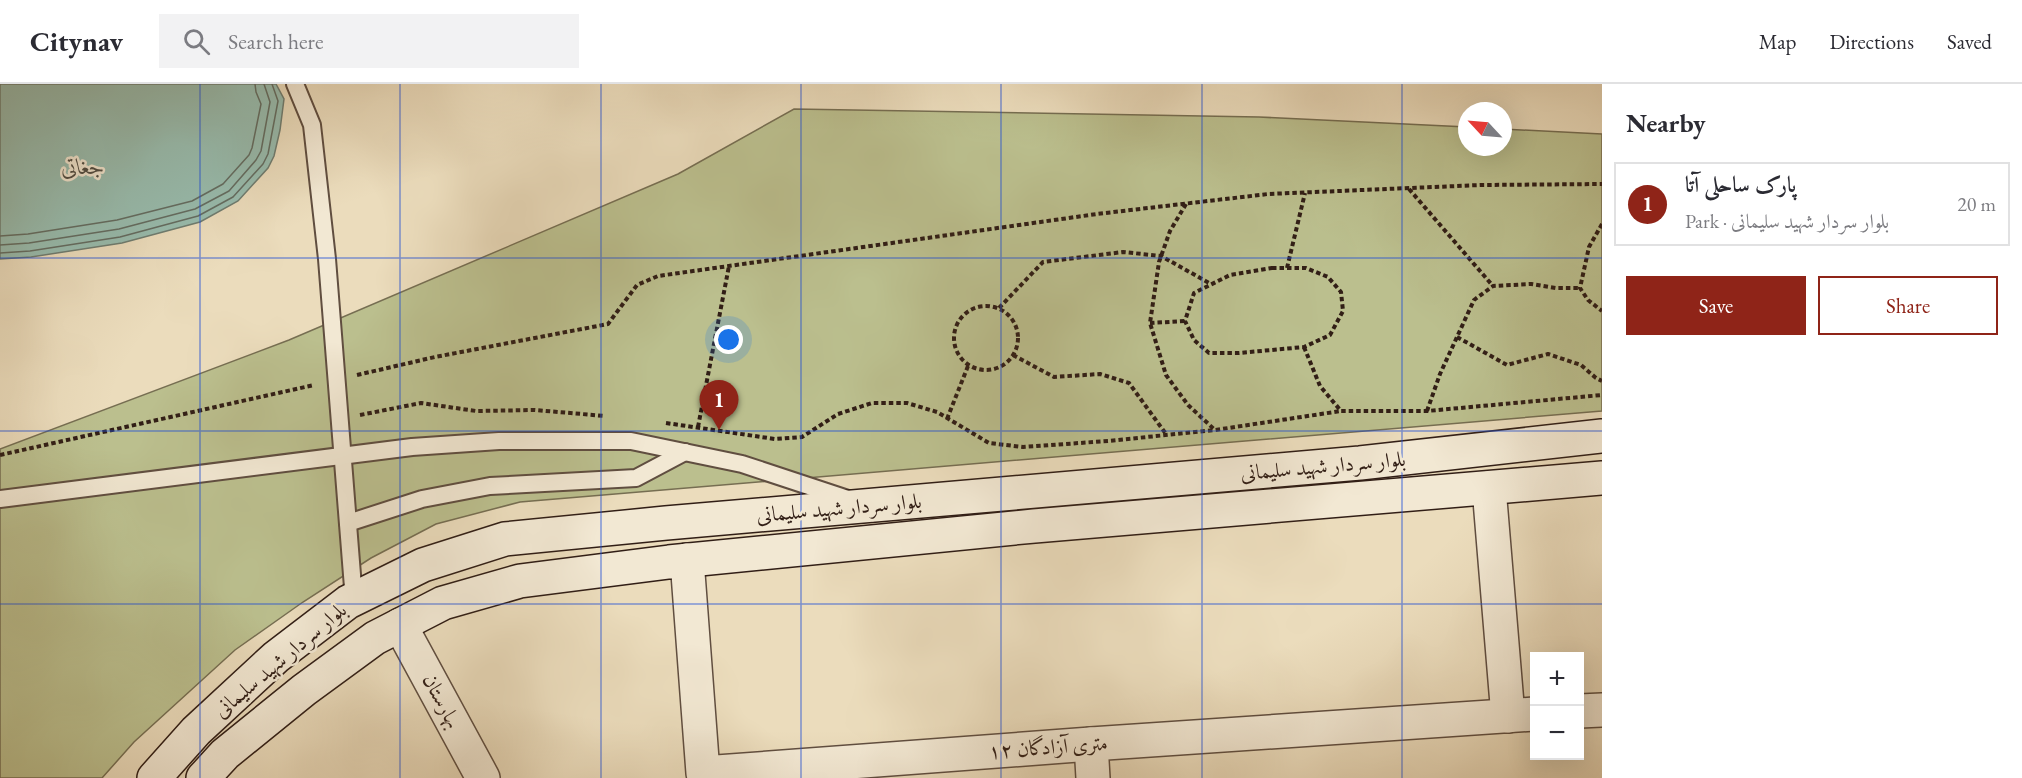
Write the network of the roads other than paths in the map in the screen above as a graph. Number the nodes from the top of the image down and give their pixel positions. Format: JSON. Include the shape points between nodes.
{"nodes":[{"id":1,"x":295,"y":84,"type":"edge"},
{"id":2,"x":1602,"y":436,"type":"edge"},
{"id":3,"x":685,"y":452,"type":"junction"},
{"id":4,"x":343,"y":454,"type":"junction"},
{"id":5,"x":1602,"y":478,"type":"edge"},
{"id":6,"x":1490,"y":488,"type":"junction"},
{"id":7,"x":0,"y":499,"type":"edge"},
{"id":8,"x":869,"y":506,"type":"junction"},
{"id":9,"x":348,"y":522,"type":"junction"},
{"id":10,"x":687,"y":560,"type":"junction"},
{"id":11,"x":354,"y":600,"type":"junction"},
{"id":12,"x":400,"y":625,"type":"junction"},
{"id":13,"x":1602,"y":710,"type":"edge"},
{"id":14,"x":1584,"y":711,"type":"edge"},
{"id":15,"x":1521,"y":715,"type":"edge"},
{"id":16,"x":1091,"y":744,"type":"junction"},
{"id":17,"x":154,"y":778,"type":"edge"},
{"id":18,"x":203,"y":778,"type":"edge"},
{"id":19,"x":483,"y":778,"type":"edge"},
{"id":20,"x":1092,"y":778,"type":"edge"}],
"edges":[{"from":1,"to":4,"type":"lane","via":[[312,125]]},
{"from":2,"to":8,"type":"main road","name":"بلوار سردار شهید سلیمانی","via":[[1360,463]]},
{"from":3,"to":4,"type":"lane","via":[[631,441],[532,441]]},
{"from":3,"to":8,"type":"lane","via":[[742,464]]},
{"from":3,"to":9,"type":"lane","via":[[636,478],[490,486],[422,499]]},
{"from":4,"to":7,"type":"lane"},
{"from":4,"to":9,"type":"lane"},
{"from":5,"to":6,"type":"main road","name":"بلوار سردار شهید سلیمانی"},
{"from":6,"to":10,"type":"main road","name":"بلوار سردار شهید سلیمانی"},
{"from":6,"to":15,"type":"main road"},
{"from":8,"to":11,"type":"main road","name":"بلوار سردار شهید سلیمانی","via":[[505,539],[423,565]]},
{"from":9,"to":11,"type":"lane"},
{"from":10,"to":12,"type":"main road","name":"بلوار سردار شهید سلیمانی","via":[[520,581],[443,603]]},
{"from":10,"to":16,"type":"main road","name":"۱۲ متری آزادگان","via":[[703,773]]},
{"from":11,"to":17,"type":"main road","name":"بلوار سردار شهید سلیمانی","via":[[276,657],[196,731]]},
{"from":12,"to":18,"type":"main road","name":"بلوار سردار شهید سلیمانی","via":[[375,638],[304,690],[225,754]]},
{"from":12,"to":19,"type":"main road","name":"بهارستان"},
{"from":13,"to":14,"type":"main road"},
{"from":15,"to":16,"type":"main road","name":"۱۲ متری آزادگان"},
{"from":16,"to":20,"type":"main road"}]}
